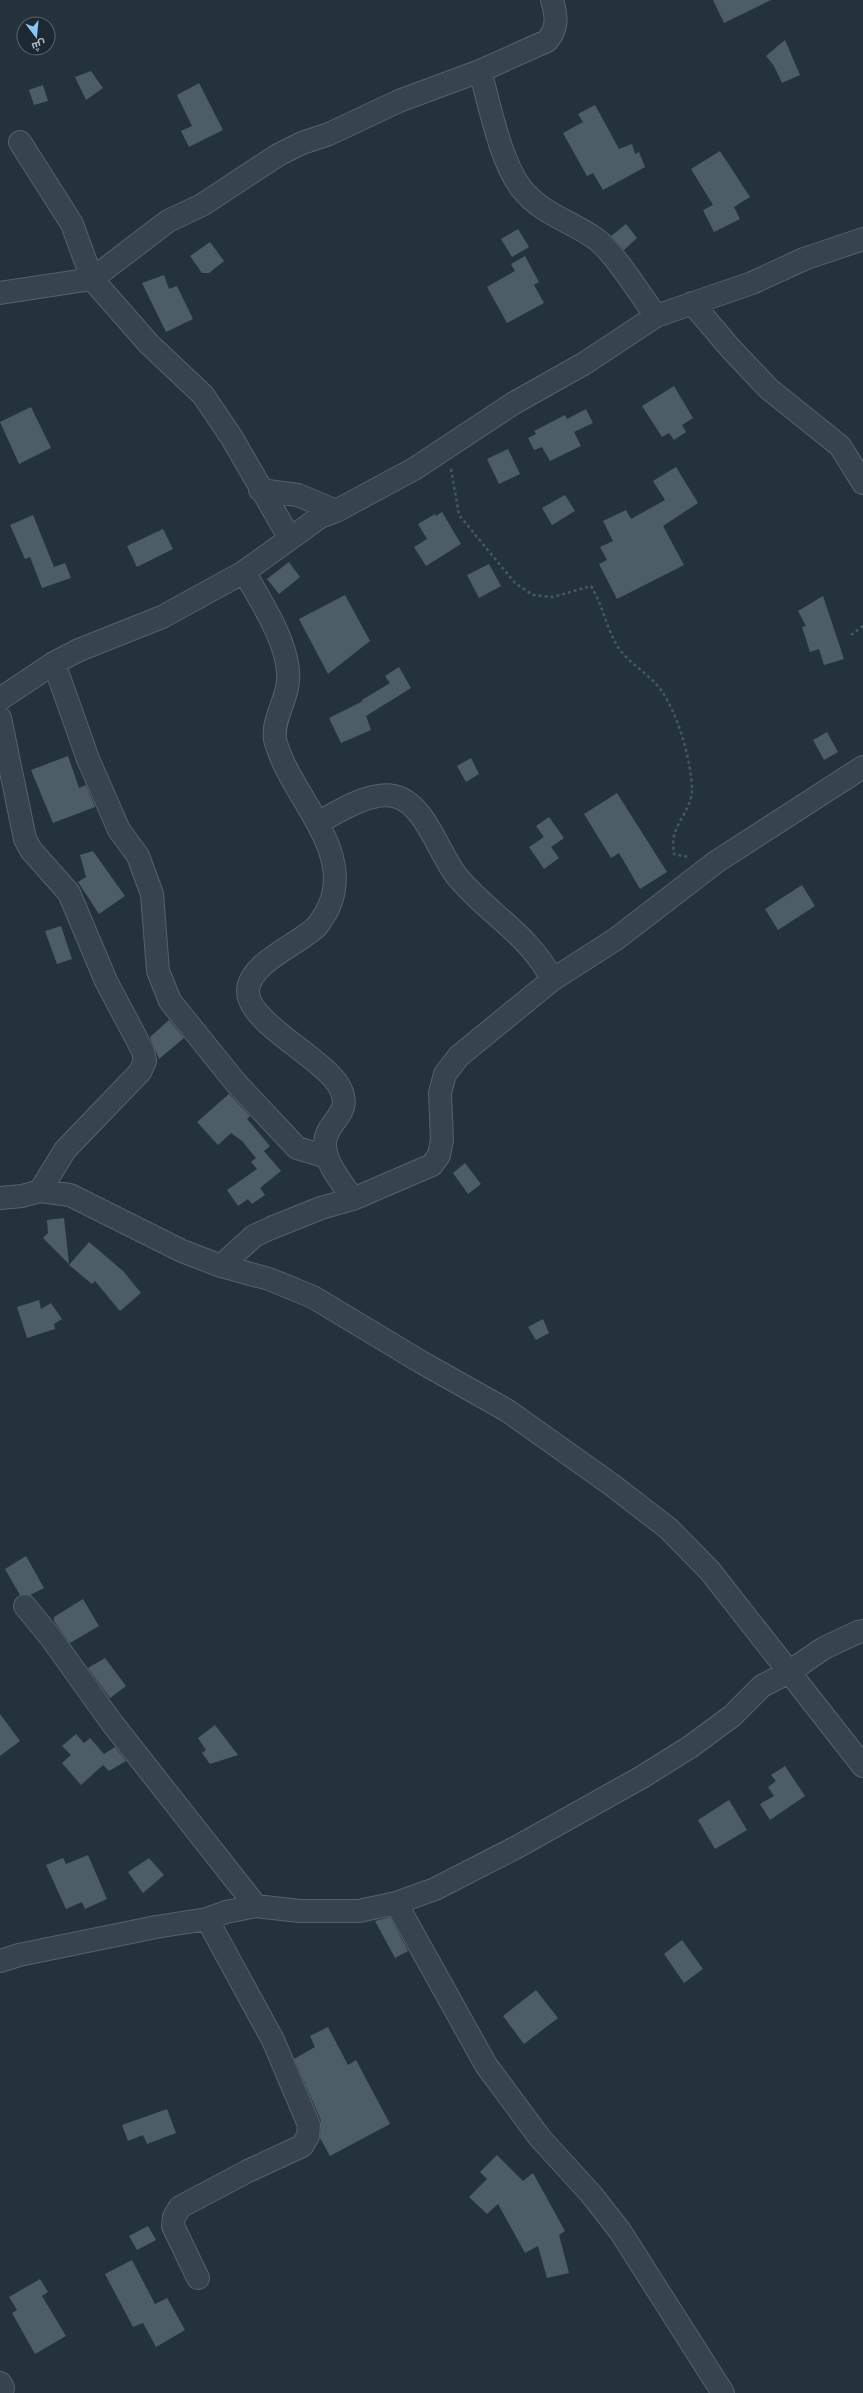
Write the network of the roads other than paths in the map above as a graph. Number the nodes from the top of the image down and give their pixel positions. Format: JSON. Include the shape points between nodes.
{"nodes":[{"id":1,"x":552,"y":0,"type":"edge"},
{"id":2,"x":480,"y":71,"type":"junction"},
{"id":3,"x":20,"y":142,"type":"dead end"},
{"id":4,"x":863,"y":239,"type":"edge"},
{"id":5,"x":92,"y":279,"type":"junction"},
{"id":6,"x":0,"y":293,"type":"edge"},
{"id":7,"x":692,"y":303,"type":"junction"},
{"id":8,"x":656,"y":316,"type":"junction"},
{"id":9,"x":863,"y":484,"type":"edge"},
{"id":10,"x":260,"y":490,"type":"junction"},
{"id":11,"x":336,"y":511,"type":"junction"},
{"id":12,"x":289,"y":537,"type":"junction"},
{"id":13,"x":244,"y":572,"type":"junction"},
{"id":14,"x":54,"y":663,"type":"junction"},
{"id":15,"x":0,"y":699,"type":"edge"},
{"id":16,"x":0,"y":718,"type":"edge"},
{"id":17,"x":863,"y":767,"type":"edge"},
{"id":18,"x":318,"y":823,"type":"junction"},
{"id":19,"x":552,"y":980,"type":"junction"},
{"id":20,"x":327,"y":1157,"type":"junction"},
{"id":21,"x":40,"y":1190,"type":"junction"},
{"id":22,"x":0,"y":1198,"type":"edge"},
{"id":23,"x":353,"y":1199,"type":"junction"},
{"id":24,"x":221,"y":1266,"type":"junction"},
{"id":25,"x":25,"y":1606,"type":"dead end"},
{"id":26,"x":863,"y":1631,"type":"edge"},
{"id":27,"x":788,"y":1672,"type":"junction"},
{"id":28,"x":863,"y":1766,"type":"edge"},
{"id":29,"x":396,"y":1903,"type":"junction"},
{"id":30,"x":256,"y":1906,"type":"junction"},
{"id":31,"x":207,"y":1919,"type":"junction"},
{"id":32,"x":0,"y":1961,"type":"edge"},
{"id":33,"x":198,"y":2278,"type":"dead end"},
{"id":34,"x":723,"y":2393,"type":"edge"}],
"edges":[{"from":1,"to":2,"type":"street","via":[[557,24],[547,41]]},
{"from":2,"to":5,"type":"street","via":[[399,101],[336,132],[278,155],[202,205],[168,221]]},
{"from":2,"to":8,"type":"street","via":[[502,150],[521,188],[540,208],[597,239]]},
{"from":3,"to":5,"type":"street","via":[[72,224]]},
{"from":4,"to":7,"type":"street","via":[[804,259],[752,283]]},
{"from":5,"to":6,"type":"street"},
{"from":5,"to":10,"type":"street","via":[[149,344],[203,396],[232,438]]},
{"from":7,"to":8,"type":"street"},
{"from":7,"to":9,"type":"street","via":[[769,389],[840,446]]},
{"from":8,"to":11,"type":"street","via":[[585,363],[514,403],[414,469]]},
{"from":10,"to":11,"type":"street","via":[[298,495]]},
{"from":10,"to":12,"type":"street"},
{"from":11,"to":12,"type":"street","via":[[320,516]]},
{"from":12,"to":13,"type":"street"},
{"from":13,"to":14,"type":"street","via":[[162,617],[79,650]]},
{"from":13,"to":18,"type":"street","via":[[265,608],[286,660],[286,697],[275,729],[275,740],[286,769]]},
{"from":14,"to":15,"type":"street"},
{"from":14,"to":20,"type":"street","via":[[100,787],[119,830],[138,856],[152,894],[158,971],[170,1001],[236,1083],[297,1148]]},
{"from":16,"to":21,"type":"street","via":[[26,839],[31,850],[69,893],[106,981],[143,1051],[145,1061],[134,1079],[65,1150]]},
{"from":17,"to":19,"type":"street","via":[[716,862],[616,939]]},
{"from":18,"to":19,"type":"street","via":[[352,804],[376,797],[393,796],[410,804],[420,815],[456,875],[533,950]]},
{"from":18,"to":20,"type":"street","via":[[332,857],[334,879],[330,904],[317,926],[272,958],[255,975],[248,990],[250,1002],[261,1018],[326,1070],[339,1087],[344,1098],[343,1112],[328,1131],[325,1143]]},
{"from":19,"to":23,"type":"street","via":[[459,1056],[445,1074],[440,1093],[442,1140],[439,1155],[432,1165]]},
{"from":20,"to":23,"type":"street"},
{"from":21,"to":22,"type":"street","via":[[22,1196]]},
{"from":21,"to":24,"type":"street","via":[[70,1195],[182,1250]]},
{"from":23,"to":24,"type":"street","via":[[321,1208],[254,1236]]},
{"from":24,"to":27,"type":"street","via":[[269,1279],[313,1297],[508,1411],[612,1485],[669,1529],[710,1571]]},
{"from":25,"to":30,"type":"street","via":[[112,1723]]},
{"from":26,"to":27,"type":"street","via":[[824,1648]]},
{"from":27,"to":28,"type":"street"},
{"from":27,"to":29,"type":"street","via":[[762,1686],[732,1716],[690,1747],[642,1777],[517,1847],[435,1889]]},
{"from":29,"to":30,"type":"street","via":[[359,1911],[299,1911]]},
{"from":29,"to":34,"type":"street","via":[[486,2065],[540,2138],[591,2194],[620,2231]]},
{"from":30,"to":31,"type":"street"},
{"from":31,"to":32,"type":"street","via":[[156,1927]]},
{"from":31,"to":33,"type":"street","via":[[273,2040],[310,2125],[308,2136],[302,2146],[248,2171],[180,2208],[174,2217],[173,2226]]}]}
